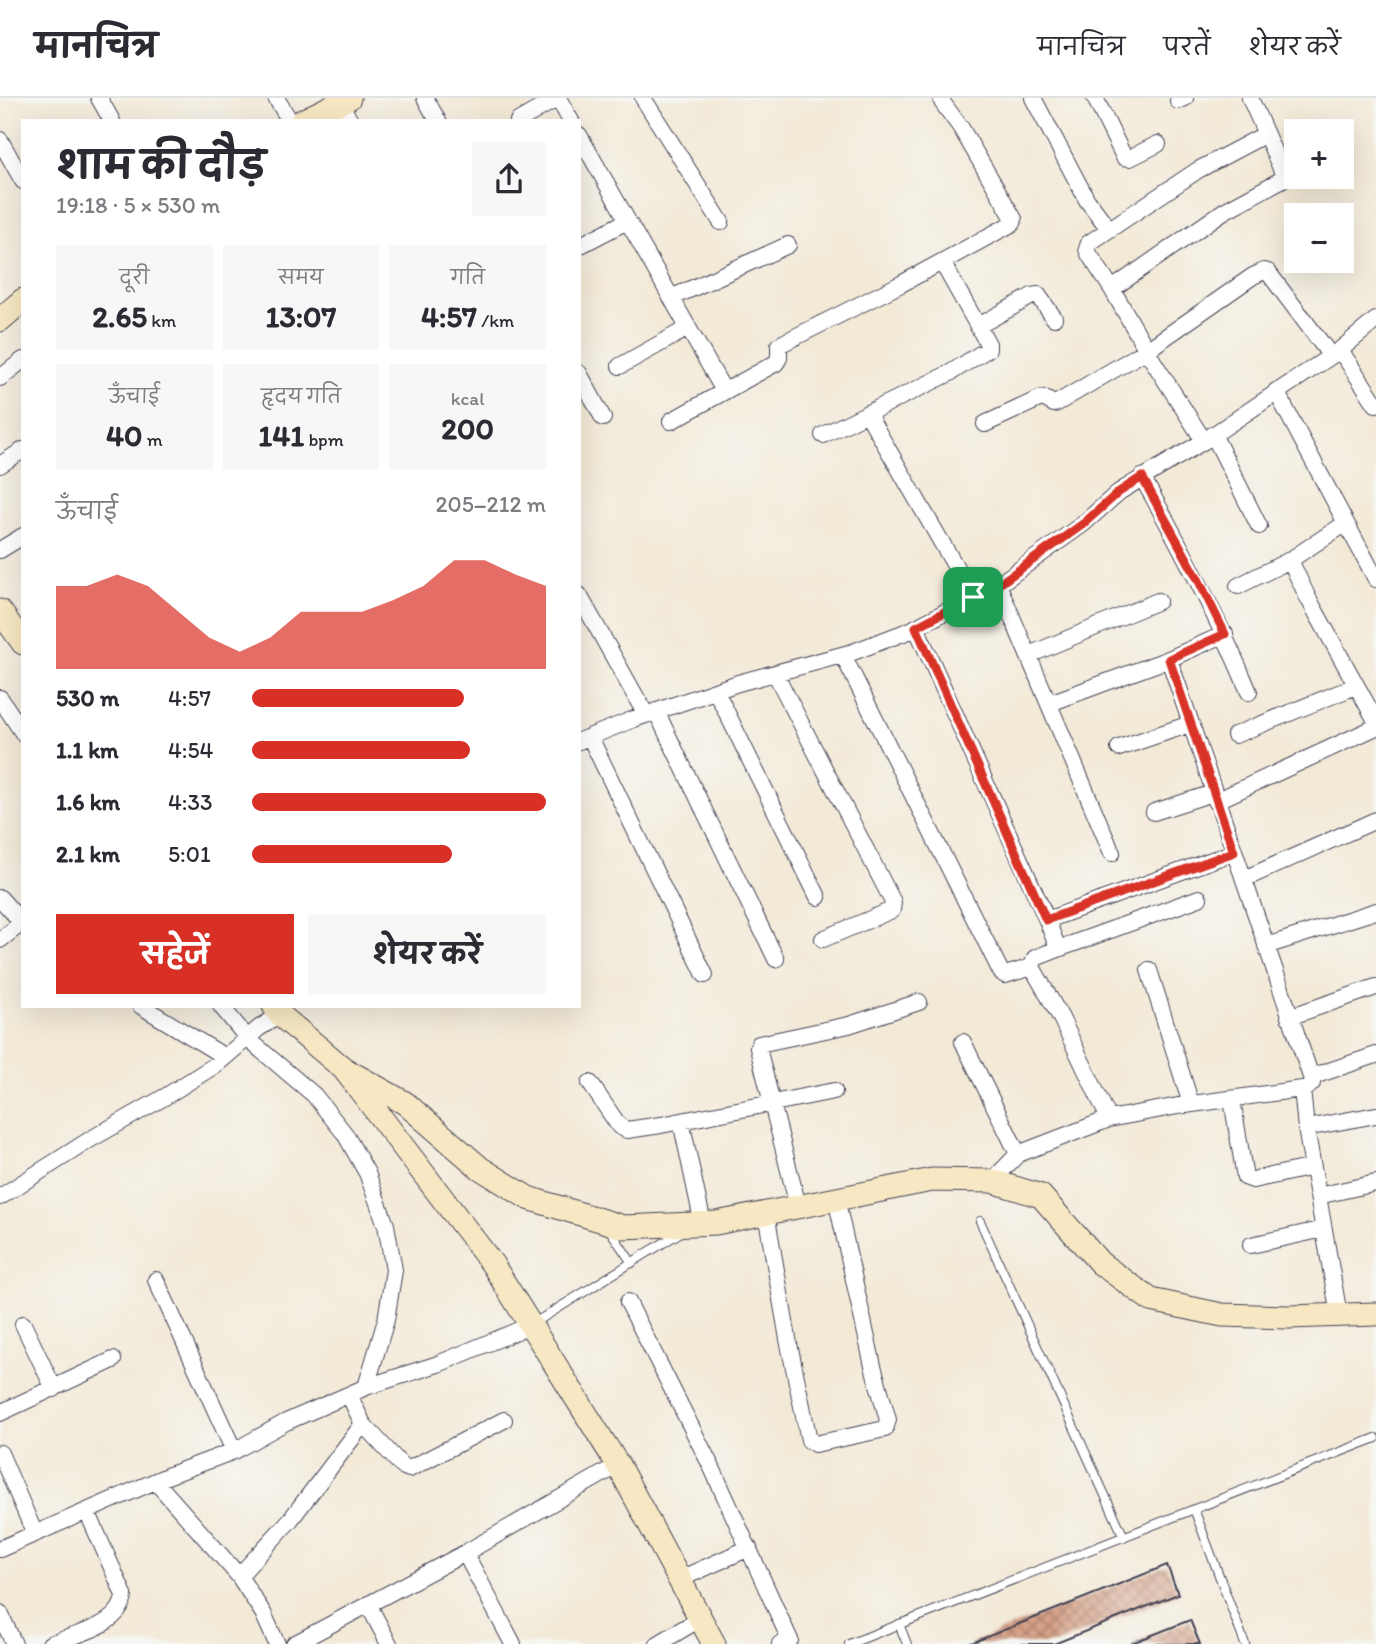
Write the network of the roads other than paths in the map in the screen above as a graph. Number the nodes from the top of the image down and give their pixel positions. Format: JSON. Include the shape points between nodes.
{"nodes":[{"id":1,"x":99,"y":98,"type":"edge"},
{"id":2,"x":276,"y":98,"type":"edge"},
{"id":3,"x":425,"y":98,"type":"edge"},
{"id":4,"x":643,"y":98,"type":"edge"},
{"id":5,"x":1033,"y":98,"type":"edge"},
{"id":6,"x":1095,"y":98,"type":"edge"},
{"id":7,"x":1250,"y":98,"type":"edge"},
{"id":8,"x":942,"y":102,"type":"dead end"},
{"id":9,"x":346,"y":107,"type":"edge"},
{"id":10,"x":111,"y":119,"type":"edge"},
{"id":11,"x":289,"y":119,"type":"edge"},
{"id":12,"x":308,"y":119,"type":"edge"},
{"id":13,"x":437,"y":119,"type":"edge"},
{"id":14,"x":521,"y":119,"type":"edge"},
{"id":15,"x":570,"y":119,"type":"edge"},
{"id":16,"x":1266,"y":134,"type":"junction"},
{"id":17,"x":0,"y":140,"type":"edge"},
{"id":18,"x":581,"y":144,"type":"edge"},
{"id":19,"x":1158,"y":144,"type":"dead end"},
{"id":20,"x":586,"y":165,"type":"edge"},
{"id":21,"x":21,"y":177,"type":"edge"},
{"id":22,"x":627,"y":221,"type":"junction"},
{"id":23,"x":721,"y":222,"type":"dead end"},
{"id":24,"x":1109,"y":229,"type":"junction"},
{"id":25,"x":581,"y":245,"type":"edge"},
{"id":26,"x":788,"y":245,"type":"dead end"},
{"id":27,"x":942,"y":262,"type":"junction"},
{"id":28,"x":1112,"y":289,"type":"junction"},
{"id":29,"x":671,"y":298,"type":"junction"},
{"id":30,"x":21,"y":302,"type":"edge"},
{"id":31,"x":1054,"y":318,"type":"dead end"},
{"id":32,"x":0,"y":320,"type":"edge"},
{"id":33,"x":1376,"y":320,"type":"edge"},
{"id":34,"x":978,"y":326,"type":"junction"},
{"id":35,"x":688,"y":328,"type":"junction"},
{"id":36,"x":1147,"y":350,"type":"junction"},
{"id":37,"x":1335,"y":353,"type":"junction"},
{"id":38,"x":21,"y":362,"type":"edge"},
{"id":39,"x":620,"y":366,"type":"dead end"},
{"id":40,"x":581,"y":377,"type":"edge"},
{"id":41,"x":0,"y":378,"type":"edge"},
{"id":42,"x":724,"y":391,"type":"junction"},
{"id":43,"x":1276,"y":391,"type":"junction"},
{"id":44,"x":1376,"y":404,"type":"edge"},
{"id":45,"x":867,"y":413,"type":"junction"},
{"id":46,"x":603,"y":418,"type":"dead end"},
{"id":47,"x":671,"y":421,"type":"dead end"},
{"id":48,"x":985,"y":424,"type":"dead end"},
{"id":49,"x":823,"y":435,"type":"dead end"},
{"id":50,"x":1209,"y":437,"type":"junction"},
{"id":51,"x":21,"y":451,"type":"edge"},
{"id":52,"x":0,"y":465,"type":"edge"},
{"id":53,"x":1142,"y":477,"type":"junction"},
{"id":54,"x":1346,"y":523,"type":"junction"},
{"id":55,"x":1259,"y":526,"type":"dead end"},
{"id":56,"x":21,"y":537,"type":"edge"},
{"id":57,"x":0,"y":550,"type":"edge"},
{"id":58,"x":1290,"y":560,"type":"junction"},
{"id":59,"x":1376,"y":579,"type":"edge"},
{"id":60,"x":998,"y":583,"type":"junction"},
{"id":61,"x":1238,"y":586,"type":"dead end"},
{"id":62,"x":973,"y":597,"type":"junction"},
{"id":63,"x":581,"y":598,"type":"edge"},
{"id":64,"x":1158,"y":601,"type":"dead end"},
{"id":65,"x":916,"y":627,"type":"junction"},
{"id":66,"x":1225,"y":634,"type":"junction"},
{"id":67,"x":843,"y":655,"type":"junction"},
{"id":68,"x":1029,"y":655,"type":"junction"},
{"id":69,"x":1169,"y":659,"type":"junction"},
{"id":70,"x":775,"y":673,"type":"junction"},
{"id":71,"x":1356,"y":686,"type":"junction"},
{"id":72,"x":716,"y":691,"type":"junction"},
{"id":73,"x":1249,"y":692,"type":"dead end"},
{"id":74,"x":0,"y":698,"type":"edge"},
{"id":75,"x":1049,"y":703,"type":"junction"},
{"id":76,"x":651,"y":713,"type":"junction"},
{"id":77,"x":1376,"y":721,"type":"edge"},
{"id":78,"x":1190,"y":724,"type":"junction"},
{"id":79,"x":1376,"y":727,"type":"edge"},
{"id":80,"x":21,"y":730,"type":"edge"},
{"id":81,"x":1235,"y":735,"type":"dead end"},
{"id":82,"x":585,"y":739,"type":"edge"},
{"id":83,"x":1119,"y":748,"type":"dead end"},
{"id":84,"x":1215,"y":797,"type":"junction"},
{"id":85,"x":1154,"y":812,"type":"dead end"},
{"id":86,"x":1376,"y":820,"type":"edge"},
{"id":87,"x":1234,"y":852,"type":"junction"},
{"id":88,"x":1112,"y":853,"type":"dead end"},
{"id":89,"x":1244,"y":879,"type":"junction"},
{"id":90,"x":818,"y":897,"type":"dead end"},
{"id":91,"x":0,"y":898,"type":"edge"},
{"id":92,"x":1199,"y":898,"type":"dead end"},
{"id":93,"x":1376,"y":911,"type":"edge"},
{"id":94,"x":1046,"y":920,"type":"junction"},
{"id":95,"x":21,"y":922,"type":"edge"},
{"id":96,"x":21,"y":924,"type":"edge"},
{"id":97,"x":823,"y":939,"type":"dead end"},
{"id":98,"x":0,"y":940,"type":"edge"},
{"id":99,"x":1266,"y":946,"type":"junction"},
{"id":100,"x":1058,"y":949,"type":"junction"},
{"id":101,"x":776,"y":959,"type":"dead end"},
{"id":102,"x":1032,"y":967,"type":"junction"},
{"id":103,"x":1149,"y":970,"type":"dead end"},
{"id":104,"x":705,"y":975,"type":"dead end"},
{"id":105,"x":1376,"y":987,"type":"edge"},
{"id":106,"x":919,"y":1002,"type":"dead end"},
{"id":107,"x":144,"y":1008,"type":"edge"},
{"id":108,"x":222,"y":1008,"type":"edge"},
{"id":109,"x":279,"y":1010,"type":"edge"},
{"id":110,"x":1289,"y":1017,"type":"junction"},
{"id":111,"x":248,"y":1039,"type":"junction"},
{"id":112,"x":962,"y":1042,"type":"dead end"},
{"id":113,"x":1376,"y":1055,"type":"edge"},
{"id":114,"x":225,"y":1057,"type":"junction"},
{"id":115,"x":344,"y":1069,"type":"junction"},
{"id":116,"x":590,"y":1083,"type":"dead end"},
{"id":117,"x":1307,"y":1083,"type":"junction"},
{"id":118,"x":834,"y":1091,"type":"dead end"},
{"id":119,"x":1232,"y":1100,"type":"junction"},
{"id":120,"x":772,"y":1104,"type":"junction"},
{"id":121,"x":1191,"y":1104,"type":"junction"},
{"id":122,"x":1376,"y":1115,"type":"edge"},
{"id":123,"x":1110,"y":1119,"type":"junction"},
{"id":124,"x":681,"y":1121,"type":"junction"},
{"id":125,"x":1306,"y":1128,"type":"junction"},
{"id":126,"x":1018,"y":1154,"type":"junction"},
{"id":127,"x":1313,"y":1167,"type":"junction"},
{"id":128,"x":992,"y":1181,"type":"junction"},
{"id":129,"x":1376,"y":1182,"type":"edge"},
{"id":130,"x":1318,"y":1196,"type":"junction"},
{"id":131,"x":0,"y":1197,"type":"edge"},
{"id":132,"x":836,"y":1198,"type":"junction"},
{"id":133,"x":798,"y":1206,"type":"junction"},
{"id":134,"x":766,"y":1213,"type":"junction"},
{"id":135,"x":604,"y":1221,"type":"junction"},
{"id":136,"x":980,"y":1221,"type":"dead end"},
{"id":137,"x":698,"y":1224,"type":"junction"},
{"id":138,"x":1324,"y":1229,"type":"junction"},
{"id":139,"x":1251,"y":1245,"type":"dead end"},
{"id":140,"x":632,"y":1263,"type":"junction"},
{"id":141,"x":156,"y":1280,"type":"dead end"},
{"id":142,"x":628,"y":1302,"type":"dead end"},
{"id":143,"x":1376,"y":1314,"type":"edge"},
{"id":144,"x":1339,"y":1315,"type":"junction"},
{"id":145,"x":23,"y":1324,"type":"dead end"},
{"id":146,"x":531,"y":1325,"type":"junction"},
{"id":147,"x":113,"y":1360,"type":"dead end"},
{"id":148,"x":366,"y":1387,"type":"junction"},
{"id":149,"x":54,"y":1389,"type":"junction"},
{"id":150,"x":349,"y":1395,"type":"junction"},
{"id":151,"x":0,"y":1413,"type":"edge"},
{"id":152,"x":504,"y":1420,"type":"dead end"},
{"id":153,"x":363,"y":1424,"type":"junction"},
{"id":154,"x":1376,"y":1438,"type":"edge"},
{"id":155,"x":234,"y":1451,"type":"junction"},
{"id":156,"x":0,"y":1453,"type":"edge"},
{"id":157,"x":618,"y":1465,"type":"junction"},
{"id":158,"x":156,"y":1482,"type":"junction"},
{"id":159,"x":1194,"y":1509,"type":"junction"},
{"id":160,"x":87,"y":1511,"type":"junction"},
{"id":161,"x":35,"y":1534,"type":"junction"},
{"id":162,"x":1124,"y":1537,"type":"junction"},
{"id":163,"x":749,"y":1548,"type":"junction"},
{"id":164,"x":0,"y":1549,"type":"edge"},
{"id":165,"x":466,"y":1553,"type":"junction"},
{"id":166,"x":239,"y":1576,"type":"junction"},
{"id":167,"x":680,"y":1579,"type":"junction"},
{"id":168,"x":369,"y":1604,"type":"junction"},
{"id":169,"x":0,"y":1613,"type":"edge"},
{"id":170,"x":701,"y":1618,"type":"junction"},
{"id":171,"x":899,"y":1624,"type":"junction"},
{"id":172,"x":788,"y":1643,"type":"edge"},
{"id":173,"x":14,"y":1644,"type":"edge"},
{"id":174,"x":50,"y":1644,"type":"edge"},
{"id":175,"x":277,"y":1644,"type":"edge"},
{"id":176,"x":294,"y":1644,"type":"edge"},
{"id":177,"x":389,"y":1644,"type":"edge"},
{"id":178,"x":513,"y":1644,"type":"edge"},
{"id":179,"x":658,"y":1644,"type":"edge"},
{"id":180,"x":714,"y":1644,"type":"edge"},
{"id":181,"x":849,"y":1644,"type":"edge"},
{"id":182,"x":907,"y":1644,"type":"edge"},
{"id":183,"x":1245,"y":1644,"type":"edge"}],
"edges":[{"from":1,"to":10,"type":"street"},
{"from":2,"to":11,"type":"street"},
{"from":3,"to":13,"type":"street"},
{"from":4,"to":23,"type":"street"},
{"from":5,"to":24,"type":"street","via":[[1087,200]]},
{"from":6,"to":19,"type":"street","via":[[1124,157]]},
{"from":7,"to":16,"type":"street"},
{"from":8,"to":27,"type":"street","via":[[1014,221]]},
{"from":9,"to":12,"type":"street"},
{"from":14,"to":15,"type":"street","via":[[558,98]]},
{"from":16,"to":24,"type":"street","via":[[1198,170]]},
{"from":16,"to":28,"type":"street","via":[[1283,173],[1281,180],[1224,211]]},
{"from":17,"to":21,"type":"street"},
{"from":18,"to":20,"type":"street"},
{"from":20,"to":22,"type":"street"},
{"from":22,"to":25,"type":"street"},
{"from":22,"to":29,"type":"street"},
{"from":24,"to":28,"type":"street","via":[[1087,249]]},
{"from":26,"to":29,"type":"street"},
{"from":27,"to":34,"type":"street"},
{"from":27,"to":42,"type":"street","via":[[779,345],[776,363]]},
{"from":28,"to":36,"type":"street"},
{"from":29,"to":35,"type":"street"},
{"from":30,"to":32,"type":"street"},
{"from":31,"to":34,"type":"street","via":[[1038,295]]},
{"from":33,"to":37,"type":"street"},
{"from":34,"to":45,"type":"street","via":[[988,344],[984,353]]},
{"from":35,"to":39,"type":"street"},
{"from":35,"to":42,"type":"street"},
{"from":36,"to":37,"type":"street","via":[[1264,271]]},
{"from":36,"to":48,"type":"street","via":[[1058,403],[1039,399]]},
{"from":36,"to":50,"type":"street"},
{"from":37,"to":43,"type":"street"},
{"from":37,"to":44,"type":"street"},
{"from":38,"to":41,"type":"street"},
{"from":40,"to":46,"type":"street"},
{"from":42,"to":47,"type":"street"},
{"from":43,"to":50,"type":"street"},
{"from":43,"to":54,"type":"street"},
{"from":45,"to":49,"type":"street"},
{"from":45,"to":62,"type":"street"},
{"from":50,"to":53,"type":"street"},
{"from":50,"to":55,"type":"street"},
{"from":51,"to":52,"type":"street"},
{"from":53,"to":60,"type":"street"},
{"from":53,"to":66,"type":"street"},
{"from":54,"to":58,"type":"street"},
{"from":54,"to":59,"type":"street"},
{"from":56,"to":57,"type":"street"},
{"from":58,"to":61,"type":"street"},
{"from":58,"to":71,"type":"street"},
{"from":60,"to":62,"type":"street"},
{"from":60,"to":68,"type":"street"},
{"from":62,"to":65,"type":"street"},
{"from":63,"to":76,"type":"street"},
{"from":64,"to":68,"type":"street"},
{"from":65,"to":67,"type":"street"},
{"from":65,"to":94,"type":"street"},
{"from":66,"to":69,"type":"street"},
{"from":66,"to":73,"type":"street"},
{"from":67,"to":70,"type":"street"},
{"from":67,"to":102,"type":"street","via":[[1001,972],[1010,975]]},
{"from":68,"to":75,"type":"street"},
{"from":69,"to":75,"type":"street"},
{"from":69,"to":78,"type":"street"},
{"from":70,"to":72,"type":"street"},
{"from":70,"to":97,"type":"street","via":[[893,902],[892,910]]},
{"from":71,"to":77,"type":"street"},
{"from":71,"to":81,"type":"street"},
{"from":72,"to":76,"type":"street"},
{"from":72,"to":90,"type":"street"},
{"from":74,"to":80,"type":"street"},
{"from":75,"to":88,"type":"street"},
{"from":76,"to":82,"type":"street"},
{"from":76,"to":101,"type":"street"},
{"from":78,"to":83,"type":"street"},
{"from":78,"to":84,"type":"street"},
{"from":79,"to":84,"type":"street"},
{"from":82,"to":104,"type":"street"},
{"from":84,"to":85,"type":"street"},
{"from":84,"to":87,"type":"street"},
{"from":86,"to":89,"type":"street"},
{"from":87,"to":89,"type":"street"},
{"from":87,"to":94,"type":"street"},
{"from":89,"to":99,"type":"street"},
{"from":91,"to":95,"type":"street"},
{"from":92,"to":100,"type":"street"},
{"from":93,"to":99,"type":"street"},
{"from":94,"to":100,"type":"street"},
{"from":96,"to":98,"type":"street"},
{"from":99,"to":110,"type":"street"},
{"from":100,"to":102,"type":"street","via":[[1035,958]]},
{"from":102,"to":123,"type":"street"},
{"from":103,"to":121,"type":"street"},
{"from":105,"to":110,"type":"street"},
{"from":106,"to":120,"type":"street","via":[[849,1025],[760,1044]]},
{"from":107,"to":114,"type":"street"},
{"from":108,"to":111,"type":"street"},
{"from":109,"to":111,"type":"street"},
{"from":109,"to":115,"type":"street"},
{"from":110,"to":117,"type":"street"},
{"from":111,"to":114,"type":"street"},
{"from":111,"to":148,"type":"street","via":[[314,1095],[345,1134],[386,1225],[394,1270],[386,1320]]},
{"from":112,"to":126,"type":"street"},
{"from":113,"to":117,"type":"street"},
{"from":114,"to":131,"type":"street"},
{"from":115,"to":135,"type":"street","via":[[405,1103],[480,1168],[528,1198]]},
{"from":115,"to":146,"type":"street","via":[[493,1265]]},
{"from":116,"to":124,"type":"street","via":[[622,1128]]},
{"from":117,"to":119,"type":"street"},
{"from":117,"to":125,"type":"street"},
{"from":118,"to":120,"type":"street"},
{"from":119,"to":121,"type":"street"},
{"from":119,"to":127,"type":"street","via":[[1245,1177],[1253,1180]]},
{"from":120,"to":124,"type":"street"},
{"from":120,"to":133,"type":"street"},
{"from":121,"to":123,"type":"street"},
{"from":122,"to":125,"type":"street"},
{"from":123,"to":126,"type":"street"},
{"from":124,"to":137,"type":"street"},
{"from":125,"to":127,"type":"street"},
{"from":126,"to":128,"type":"street"},
{"from":127,"to":130,"type":"street"},
{"from":128,"to":132,"type":"street","via":[[932,1180]]},
{"from":128,"to":144,"type":"street","via":[[1041,1196],[1100,1263],[1151,1300],[1222,1315]]},
{"from":129,"to":130,"type":"street"},
{"from":130,"to":138,"type":"street"},
{"from":132,"to":133,"type":"street"},
{"from":132,"to":134,"type":"street","via":[[888,1420],[886,1429],[874,1433],[815,1444],[809,1440]]},
{"from":133,"to":134,"type":"street"},
{"from":134,"to":137,"type":"street"},
{"from":135,"to":137,"type":"street","via":[[623,1227]]},
{"from":135,"to":140,"type":"lane"},
{"from":136,"to":162,"type":"lane"},
{"from":137,"to":140,"type":"lane"},
{"from":138,"to":139,"type":"street"},
{"from":138,"to":144,"type":"street"},
{"from":140,"to":146,"type":"lane"},
{"from":141,"to":155,"type":"street"},
{"from":142,"to":163,"type":"street"},
{"from":143,"to":144,"type":"street"},
{"from":145,"to":149,"type":"street"},
{"from":146,"to":148,"type":"street"},
{"from":146,"to":157,"type":"street"},
{"from":147,"to":149,"type":"street"},
{"from":148,"to":150,"type":"street"},
{"from":149,"to":151,"type":"street"},
{"from":150,"to":153,"type":"street"},
{"from":150,"to":155,"type":"street"},
{"from":152,"to":153,"type":"street","via":[[409,1469]]},
{"from":153,"to":166,"type":"street","via":[[291,1518]]},
{"from":154,"to":159,"type":"lane"},
{"from":155,"to":158,"type":"street"},
{"from":156,"to":161,"type":"street"},
{"from":157,"to":165,"type":"street"},
{"from":157,"to":167,"type":"street"},
{"from":158,"to":160,"type":"street"},
{"from":158,"to":166,"type":"street"},
{"from":159,"to":162,"type":"lane"},
{"from":159,"to":183,"type":"lane"},
{"from":160,"to":161,"type":"street"},
{"from":160,"to":174,"type":"street","via":[[124,1604],[113,1618]]},
{"from":161,"to":164,"type":"street"},
{"from":162,"to":171,"type":"lane"},
{"from":163,"to":167,"type":"street"},
{"from":163,"to":172,"type":"street"},
{"from":165,"to":168,"type":"street"},
{"from":165,"to":178,"type":"street"},
{"from":166,"to":175,"type":"street"},
{"from":167,"to":170,"type":"street"},
{"from":168,"to":176,"type":"street"},
{"from":168,"to":177,"type":"street"},
{"from":169,"to":173,"type":"street"},
{"from":170,"to":179,"type":"street"},
{"from":170,"to":180,"type":"street"},
{"from":171,"to":181,"type":"lane"},
{"from":171,"to":182,"type":"lane"}]}
